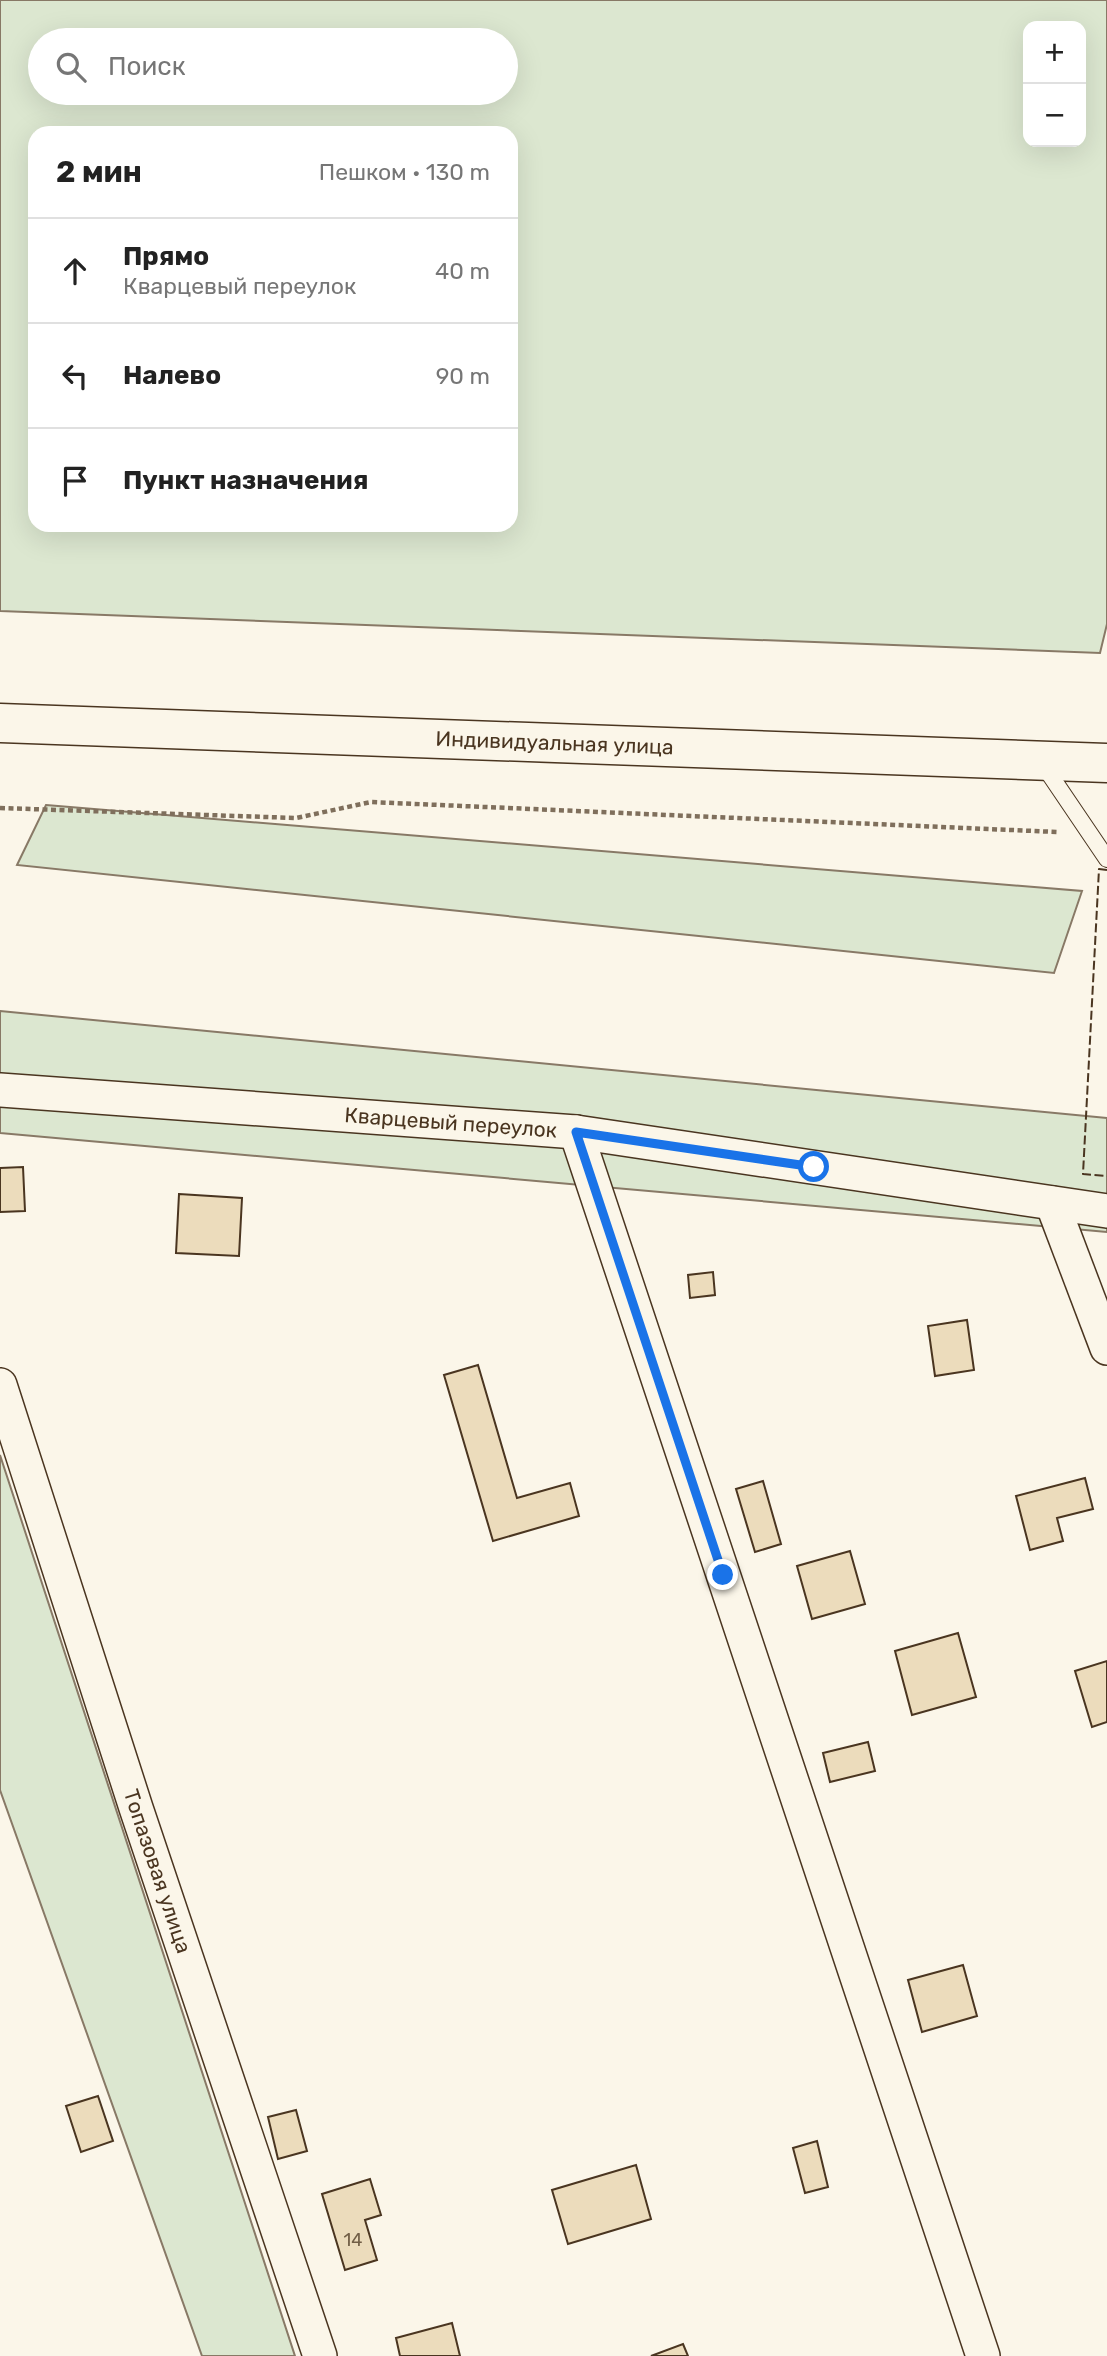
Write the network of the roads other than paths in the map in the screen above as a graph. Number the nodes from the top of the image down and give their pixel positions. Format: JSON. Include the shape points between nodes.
{"nodes":[{"id":1,"x":0,"y":723,"type":"edge"},
{"id":2,"x":1041,"y":761,"type":"junction"},
{"id":3,"x":1107,"y":763,"type":"edge"},
{"id":4,"x":1107,"y":859,"type":"edge"},
{"id":5,"x":0,"y":1090,"type":"edge"},
{"id":6,"x":576,"y":1132,"type":"junction"},
{"id":7,"x":1052,"y":1203,"type":"junction"},
{"id":8,"x":1107,"y":1211,"type":"edge"},
{"id":9,"x":1107,"y":1348,"type":"edge"},
{"id":10,"x":0,"y":1385,"type":"edge"},
{"id":11,"x":320,"y":2356,"type":"edge"},
{"id":12,"x":983,"y":2356,"type":"edge"}],
"edges":[{"from":1,"to":2,"type":"main road","name":"Индивидуальная улица"},
{"from":2,"to":3,"type":"main road","name":"Индивидуальная улица"},
{"from":2,"to":4,"type":"lane"},
{"from":5,"to":6,"type":"street","name":"Кварцевый переулок"},
{"from":6,"to":7,"type":"street","name":"Кварцевый переулок"},
{"from":6,"to":12,"type":"street"},
{"from":7,"to":8,"type":"street","name":"Кварцевый переулок"},
{"from":7,"to":9,"type":"street"},
{"from":10,"to":11,"type":"street","name":"Топазовая улица"}]}
